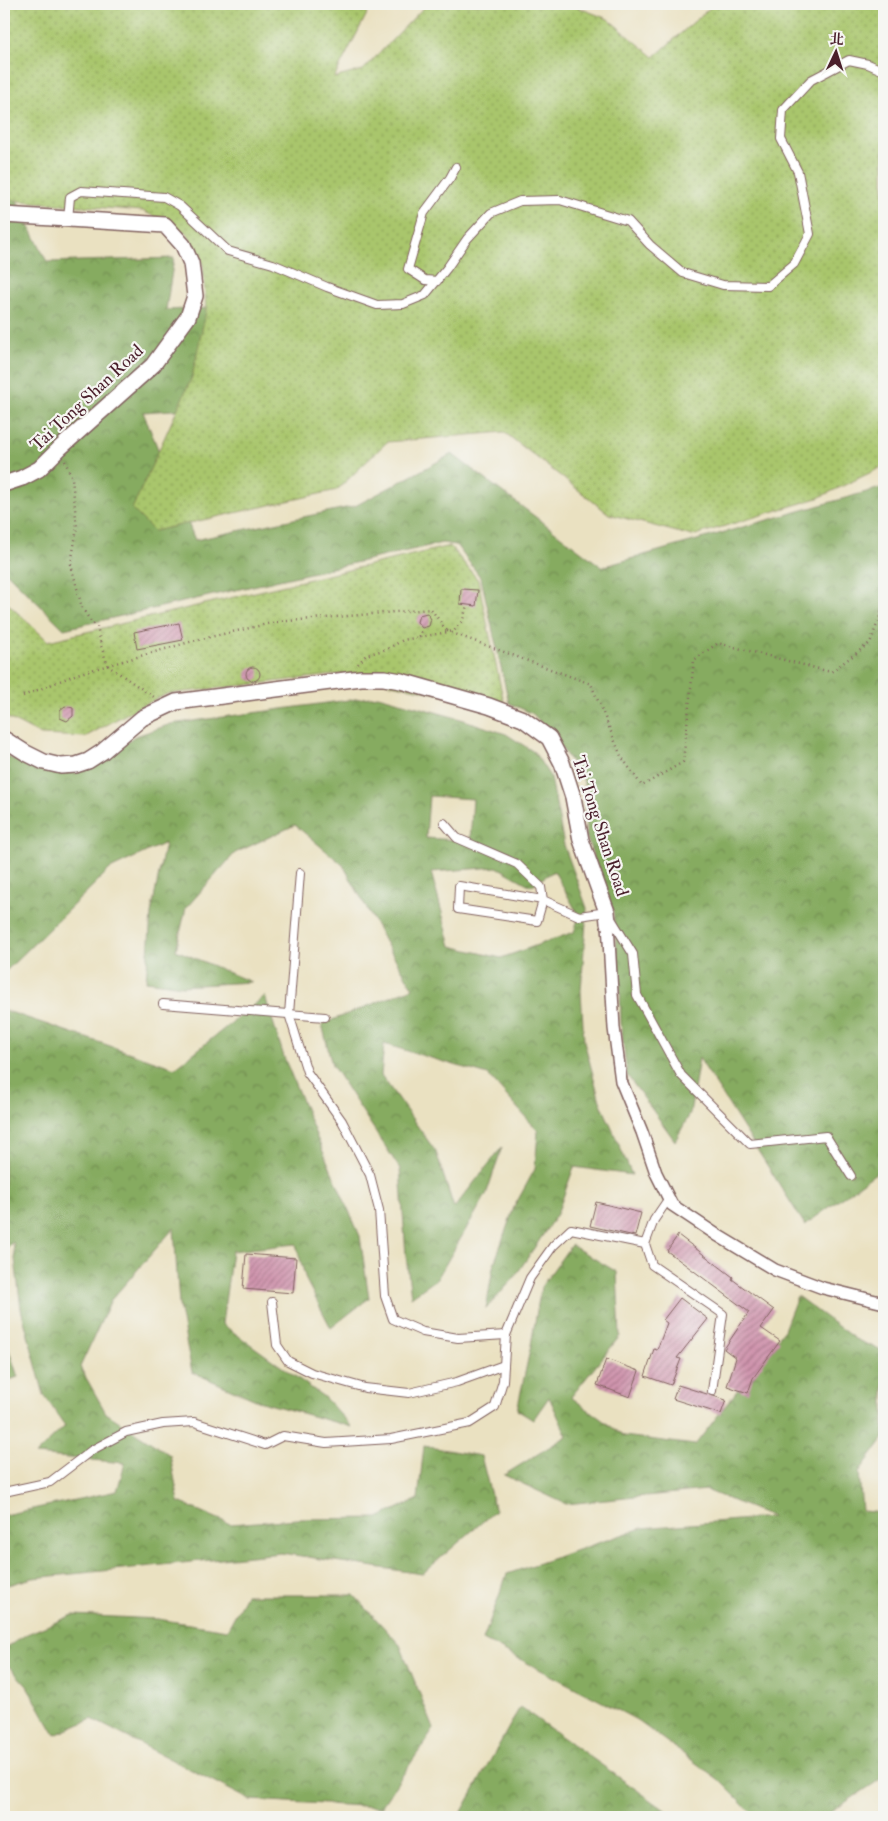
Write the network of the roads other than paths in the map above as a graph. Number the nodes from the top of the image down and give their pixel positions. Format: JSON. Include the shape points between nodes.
{"nodes":[{"id":1,"x":884,"y":70,"type":"edge"},
{"id":2,"x":456,"y":167,"type":"dead end"},
{"id":3,"x":4,"y":215,"type":"edge"},
{"id":4,"x":68,"y":220,"type":"junction"},
{"id":5,"x":437,"y":281,"type":"junction"},
{"id":6,"x":4,"y":484,"type":"edge"},
{"id":7,"x":4,"y":739,"type":"edge"},
{"id":8,"x":444,"y":823,"type":"dead end"},
{"id":9,"x":300,"y":873,"type":"dead end"},
{"id":10,"x":543,"y":900,"type":"junction"},
{"id":11,"x":608,"y":918,"type":"junction"},
{"id":12,"x":162,"y":1004,"type":"dead end"},
{"id":13,"x":289,"y":1014,"type":"junction"},
{"id":14,"x":325,"y":1017,"type":"dead end"},
{"id":15,"x":852,"y":1176,"type":"dead end"},
{"id":16,"x":669,"y":1198,"type":"junction"},
{"id":17,"x":645,"y":1244,"type":"junction"},
{"id":18,"x":272,"y":1302,"type":"dead end"},
{"id":19,"x":884,"y":1303,"type":"edge"},
{"id":20,"x":506,"y":1335,"type":"junction"},
{"id":21,"x":504,"y":1365,"type":"junction"},
{"id":22,"x":712,"y":1391,"type":"dead end"},
{"id":23,"x":4,"y":1492,"type":"edge"}],
"edges":[{"from":1,"to":5,"type":"lane","via":[[849,60],[811,80],[784,110],[781,140],[798,172],[810,234],[794,264],[768,286],[723,285],[683,273],[628,221],[560,200],[520,201],[491,213],[467,239]]},
{"from":2,"to":5,"type":"lane","via":[[424,213],[408,269],[425,280]]},
{"from":3,"to":4,"type":"street","name":"Tai Tong Shan Road"},
{"from":4,"to":5,"type":"lane","via":[[70,197],[81,191],[164,197],[180,206],[228,251],[273,264],[377,305],[403,304],[425,295]]},
{"from":4,"to":6,"type":"street","name":"Tai Tong Shan Road","via":[[165,225],[182,245],[191,263],[195,296],[188,317],[153,365],[33,473]]},
{"from":7,"to":11,"type":"street","name":"Tai Tong Shan Road","via":[[44,762],[76,765],[102,752],[142,718],[176,702],[361,678],[401,681],[489,706],[523,718],[549,738],[562,763],[573,797],[581,840]]},
{"from":8,"to":10,"type":"lane","via":[[457,838],[517,864],[541,887]]},
{"from":9,"to":13,"type":"lane"},
{"from":10,"to":10,"type":"lane","via":[[537,921],[458,909],[460,886]]},
{"from":10,"to":11,"type":"lane","via":[[579,916]]},
{"from":11,"to":15,"type":"lane","via":[[633,954],[637,995],[681,1075],[750,1144],[826,1136]]},
{"from":11,"to":16,"type":"street","name":"Tai Tong Shan Road","via":[[614,1028],[621,1082]]},
{"from":12,"to":13,"type":"lane"},
{"from":13,"to":14,"type":"lane"},
{"from":13,"to":20,"type":"lane","via":[[307,1072],[342,1121],[370,1175],[379,1210],[385,1296],[393,1319],[423,1332],[458,1338]]},
{"from":16,"to":17,"type":"lane","via":[[654,1220]]},
{"from":16,"to":19,"type":"street","name":"Tai Tong Shan Road","via":[[672,1205],[775,1270],[823,1288]]},
{"from":17,"to":20,"type":"lane","via":[[571,1229],[553,1246],[530,1278]]},
{"from":17,"to":22,"type":"lane","via":[[652,1265],[723,1314]]},
{"from":18,"to":21,"type":"lane","via":[[277,1345],[288,1361],[312,1373],[366,1388],[409,1393],[458,1382]]},
{"from":20,"to":21,"type":"lane"},
{"from":21,"to":23,"type":"lane","via":[[495,1407],[470,1423],[391,1439],[326,1443],[283,1436],[265,1445],[194,1422],[163,1424],[126,1432],[92,1450],[50,1482]]}]}
